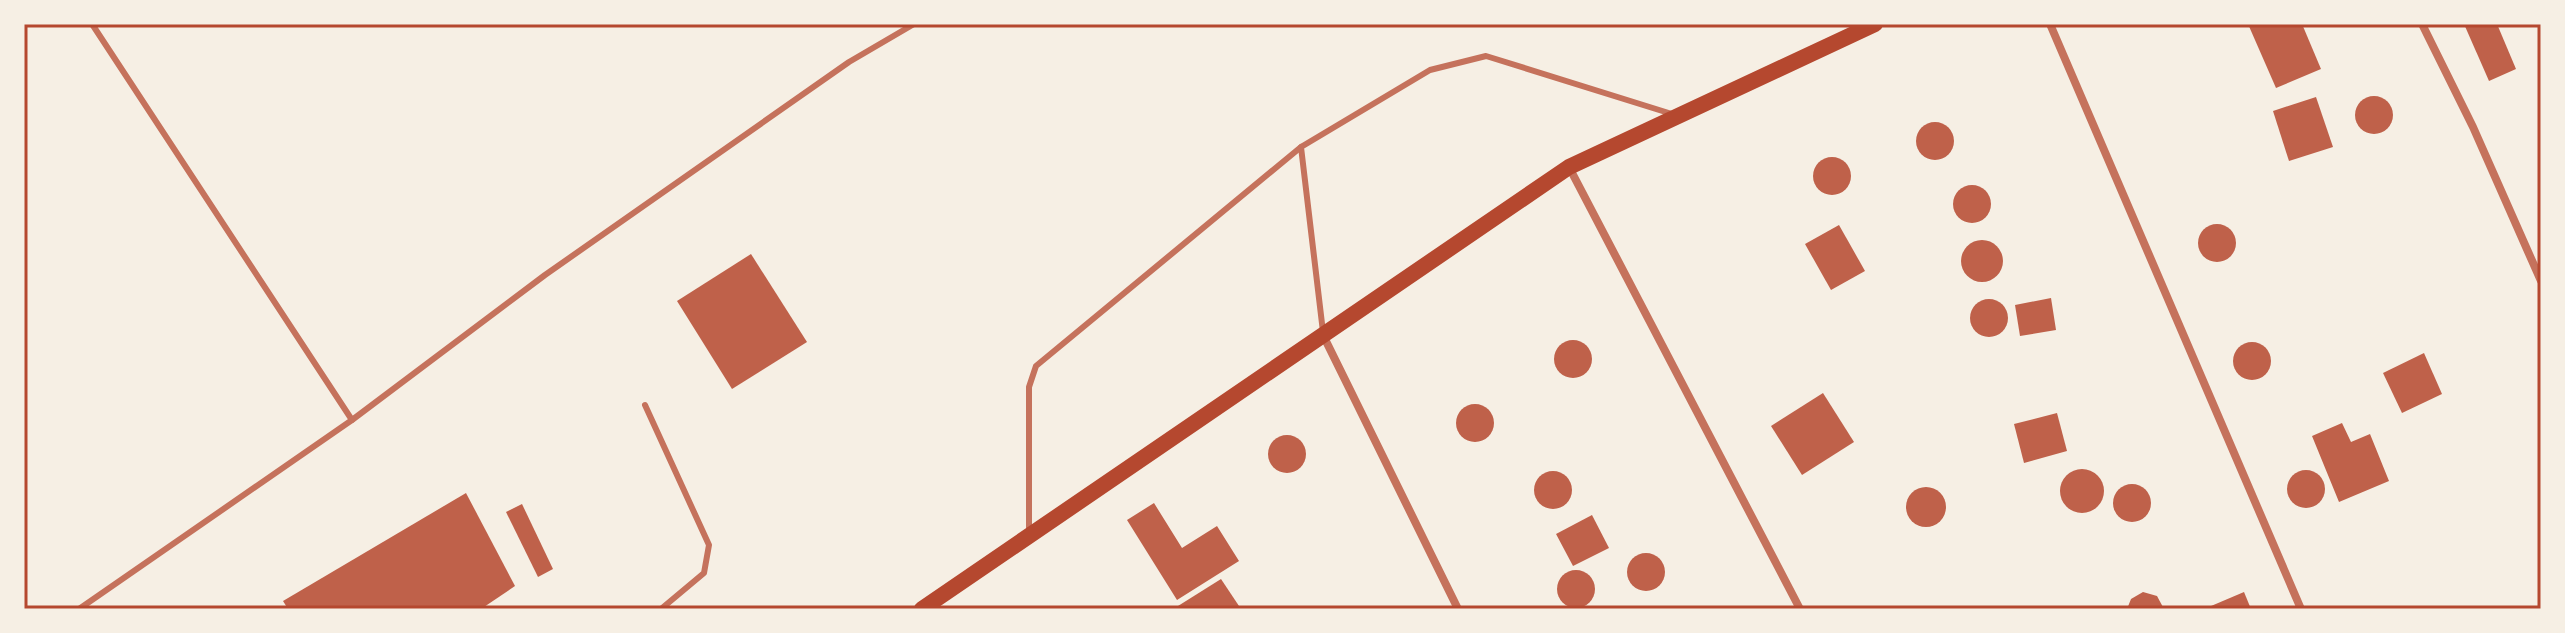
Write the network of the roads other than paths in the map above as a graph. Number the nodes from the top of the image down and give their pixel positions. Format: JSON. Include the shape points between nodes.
{"nodes":[{"id":1,"x":92,"y":24,"type":"edge"},
{"id":2,"x":914,"y":24,"type":"edge"},
{"id":3,"x":1875,"y":24,"type":"edge"},
{"id":4,"x":2050,"y":24,"type":"edge"},
{"id":5,"x":2422,"y":24,"type":"edge"},
{"id":6,"x":1679,"y":116,"type":"junction"},
{"id":7,"x":1301,"y":147,"type":"junction"},
{"id":8,"x":1569,"y":167,"type":"junction"},
{"id":9,"x":2541,"y":281,"type":"edge"},
{"id":10,"x":1323,"y":335,"type":"junction"},
{"id":11,"x":645,"y":405,"type":"dead end"},
{"id":12,"x":352,"y":420,"type":"junction"},
{"id":13,"x":1029,"y":536,"type":"junction"},
{"id":14,"x":79,"y":609,"type":"edge"},
{"id":15,"x":661,"y":609,"type":"edge"},
{"id":16,"x":922,"y":609,"type":"edge"},
{"id":17,"x":1458,"y":609,"type":"edge"},
{"id":18,"x":1800,"y":609,"type":"edge"},
{"id":19,"x":2301,"y":609,"type":"edge"}],
"edges":[{"from":1,"to":12,"type":"lane"},
{"from":2,"to":12,"type":"lane","via":[[849,62],[558,266]]},
{"from":3,"to":6,"type":"main road"},
{"from":4,"to":19,"type":"street"},
{"from":5,"to":9,"type":"street"},
{"from":6,"to":7,"type":"lane","via":[[1486,56],[1430,70]]},
{"from":6,"to":8,"type":"main road"},
{"from":7,"to":10,"type":"lane"},
{"from":7,"to":13,"type":"lane","via":[[1036,366],[1029,387]]},
{"from":8,"to":10,"type":"main road"},
{"from":8,"to":18,"type":"street"},
{"from":10,"to":13,"type":"main road"},
{"from":10,"to":17,"type":"street"},
{"from":11,"to":15,"type":"lane","via":[[709,545],[704,573]]},
{"from":12,"to":14,"type":"lane"},
{"from":13,"to":16,"type":"main road"}]}
